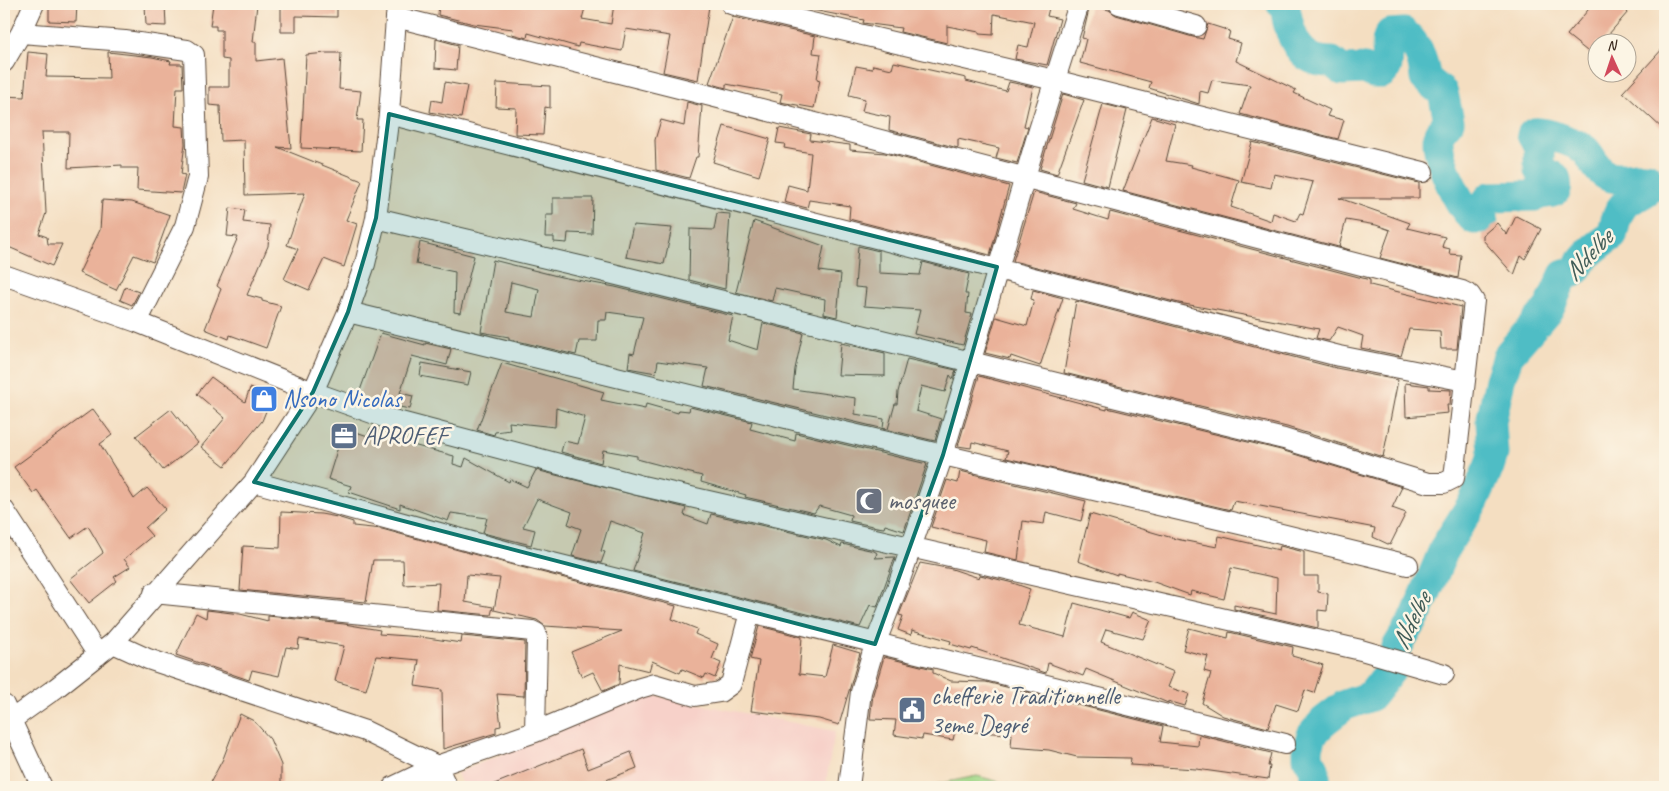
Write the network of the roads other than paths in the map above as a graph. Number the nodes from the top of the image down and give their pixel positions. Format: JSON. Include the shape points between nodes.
{"nodes":[{"id":1,"x":34,"y":4,"type":"edge"},
{"id":2,"x":731,"y":4,"type":"edge"},
{"id":3,"x":1079,"y":4,"type":"edge"},
{"id":4,"x":1118,"y":4,"type":"edge"},
{"id":5,"x":396,"y":10,"type":"edge"},
{"id":6,"x":1196,"y":26,"type":"dead end"},
{"id":7,"x":21,"y":34,"type":"junction"},
{"id":8,"x":4,"y":62,"type":"edge"},
{"id":9,"x":1054,"y":80,"type":"junction"},
{"id":10,"x":389,"y":114,"type":"junction"},
{"id":11,"x":1423,"y":172,"type":"dead end"},
{"id":12,"x":1024,"y":178,"type":"junction"},
{"id":13,"x":376,"y":218,"type":"junction"},
{"id":14,"x":998,"y":267,"type":"junction"},
{"id":15,"x":4,"y":275,"type":"edge"},
{"id":16,"x":348,"y":312,"type":"junction"},
{"id":17,"x":137,"y":322,"type":"junction"},
{"id":18,"x":969,"y":362,"type":"junction"},
{"id":19,"x":1465,"y":381,"type":"junction"},
{"id":20,"x":313,"y":392,"type":"junction"},
{"id":21,"x":943,"y":455,"type":"junction"},
{"id":22,"x":254,"y":482,"type":"junction"},
{"id":23,"x":4,"y":510,"type":"edge"},
{"id":24,"x":910,"y":547,"type":"junction"},
{"id":25,"x":1408,"y":565,"type":"dead end"},
{"id":26,"x":154,"y":594,"type":"junction"},
{"id":27,"x":750,"y":612,"type":"junction"},
{"id":28,"x":875,"y":644,"type":"junction"},
{"id":29,"x":105,"y":649,"type":"junction"},
{"id":30,"x":1444,"y":674,"type":"dead end"},
{"id":31,"x":6,"y":717,"type":"edge"},
{"id":32,"x":535,"y":732,"type":"junction"},
{"id":33,"x":1285,"y":744,"type":"dead end"},
{"id":34,"x":437,"y":766,"type":"junction"},
{"id":35,"x":42,"y":787,"type":"edge"},
{"id":36,"x":394,"y":787,"type":"edge"},
{"id":37,"x":447,"y":787,"type":"edge"},
{"id":38,"x":849,"y":787,"type":"edge"}],
"edges":[{"from":1,"to":7,"type":"street"},
{"from":2,"to":9,"type":"street"},
{"from":3,"to":9,"type":"street"},
{"from":4,"to":6,"type":"street"},
{"from":5,"to":10,"type":"street"},
{"from":5,"to":12,"type":"street"},
{"from":7,"to":8,"type":"street"},
{"from":7,"to":17,"type":"street","via":[[125,41],[187,50],[194,55],[198,177],[185,226]]},
{"from":9,"to":11,"type":"street"},
{"from":9,"to":12,"type":"street"},
{"from":10,"to":13,"type":"street"},
{"from":10,"to":14,"type":"street"},
{"from":12,"to":14,"type":"street"},
{"from":12,"to":19,"type":"street","via":[[1470,294],[1474,301]]},
{"from":13,"to":16,"type":"street","via":[[365,264]]},
{"from":13,"to":18,"type":"street"},
{"from":14,"to":18,"type":"street"},
{"from":14,"to":19,"type":"street","via":[[1340,356]]},
{"from":15,"to":17,"type":"street"},
{"from":16,"to":20,"type":"street"},
{"from":16,"to":21,"type":"street"},
{"from":17,"to":20,"type":"street"},
{"from":18,"to":19,"type":"street","via":[[1284,439],[1428,483],[1444,483],[1454,478]]},
{"from":18,"to":21,"type":"street"},
{"from":20,"to":22,"type":"street"},
{"from":20,"to":24,"type":"street","via":[[389,419],[628,483]]},
{"from":21,"to":24,"type":"street"},
{"from":21,"to":25,"type":"street"},
{"from":22,"to":26,"type":"street"},
{"from":22,"to":27,"type":"street","via":[[516,554]]},
{"from":23,"to":29,"type":"street"},
{"from":24,"to":28,"type":"street"},
{"from":24,"to":30,"type":"street","via":[[1382,656]]},
{"from":26,"to":29,"type":"street"},
{"from":26,"to":32,"type":"street","via":[[532,631],[537,638]]},
{"from":27,"to":28,"type":"street"},
{"from":27,"to":32,"type":"street","via":[[731,684],[720,692],[695,696],[654,684]]},
{"from":28,"to":33,"type":"street"},
{"from":28,"to":38,"type":"street","via":[[862,692]]},
{"from":29,"to":31,"type":"street"},
{"from":29,"to":34,"type":"street","via":[[148,659],[364,731]]},
{"from":31,"to":35,"type":"street"},
{"from":32,"to":34,"type":"street"},
{"from":34,"to":36,"type":"street"},
{"from":34,"to":37,"type":"street"}]}
